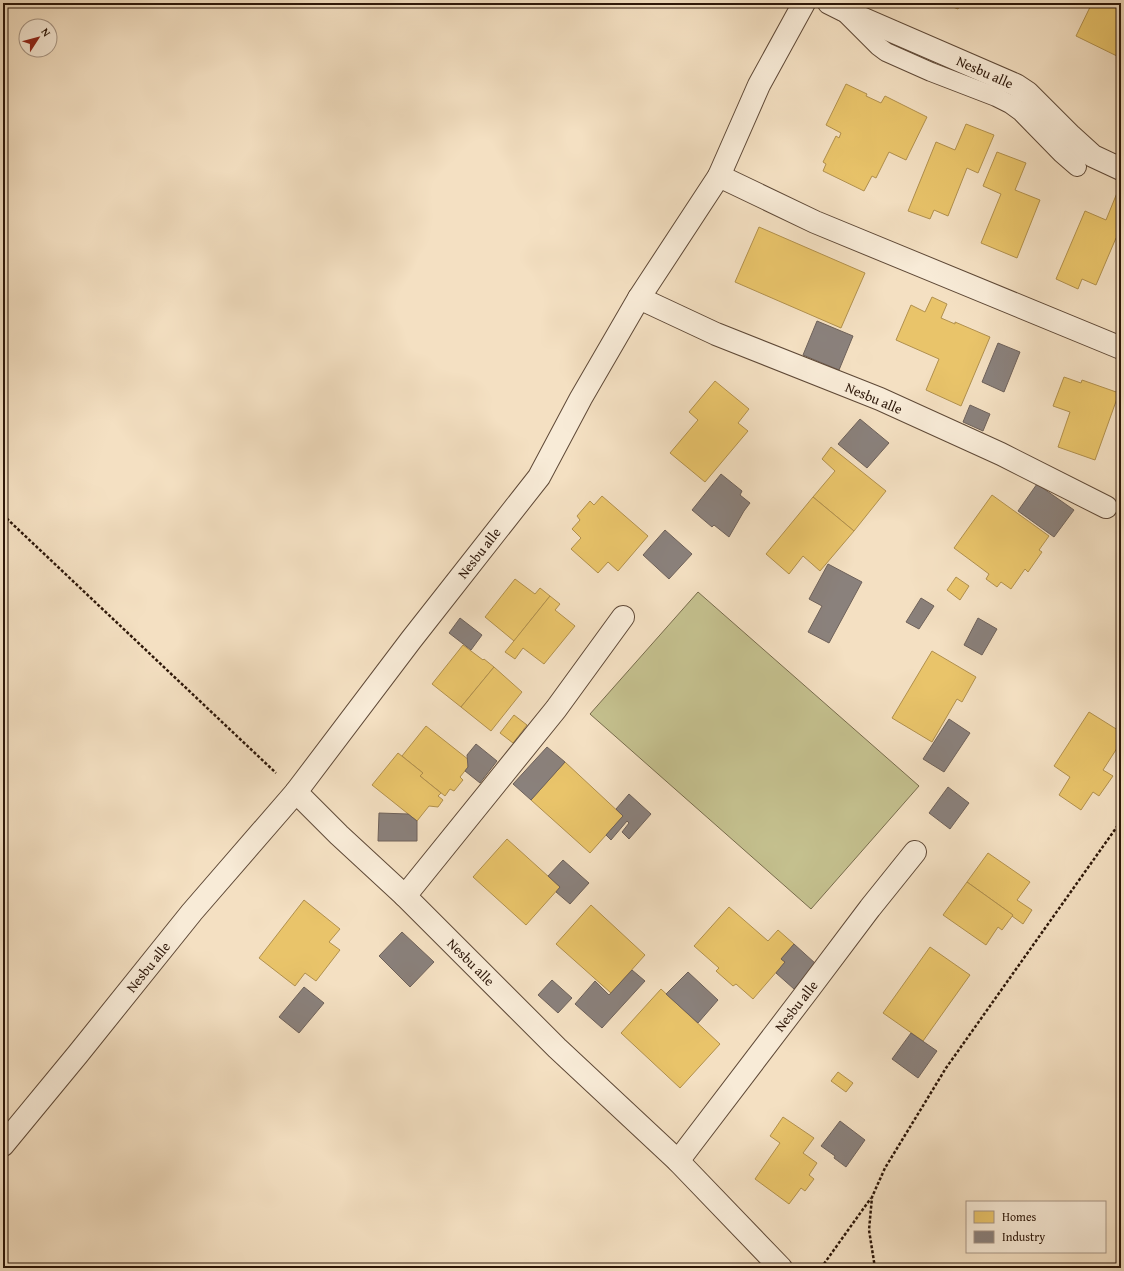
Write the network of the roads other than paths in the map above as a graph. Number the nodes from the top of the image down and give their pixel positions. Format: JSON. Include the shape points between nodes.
{"nodes":[{"id":1,"x":804,"y":3,"type":"edge"},
{"id":2,"x":836,"y":7,"type":"edge"},
{"id":3,"x":1077,"y":167,"type":"dead end"},
{"id":4,"x":1121,"y":169,"type":"edge"},
{"id":5,"x":719,"y":176,"type":"junction"},
{"id":6,"x":638,"y":298,"type":"junction"},
{"id":7,"x":1121,"y":348,"type":"edge"},
{"id":8,"x":1106,"y":507,"type":"dead end"},
{"id":9,"x":623,"y":617,"type":"dead end"},
{"id":10,"x":296,"y":792,"type":"junction"},
{"id":11,"x":915,"y":852,"type":"dead end"},
{"id":12,"x":405,"y":896,"type":"junction"},
{"id":13,"x":3,"y":1145,"type":"edge"},
{"id":14,"x":678,"y":1161,"type":"junction"},
{"id":15,"x":781,"y":1268,"type":"edge"}],
"edges":[{"from":1,"to":5,"type":"street","name":"Nesbu alle","via":[[759,85]]},
{"from":2,"to":3,"type":"lane","via":[[886,52],[1010,104]]},
{"from":2,"to":4,"type":"street","name":"Nesbu alle","via":[[1016,85],[1028,93],[1093,156]]},
{"from":5,"to":6,"type":"street","name":"Nesbu alle"},
{"from":5,"to":7,"type":"street","via":[[815,222]]},
{"from":6,"to":8,"type":"street","name":"Nesbu alle","via":[[716,334],[880,400],[1001,454]]},
{"from":6,"to":10,"type":"street","name":"Nesbu alle","via":[[538,477]]},
{"from":9,"to":12,"type":"street","via":[[556,709]]},
{"from":10,"to":12,"type":"street","name":"Nesbu alle"},
{"from":10,"to":13,"type":"street","name":"Nesbu alle","via":[[192,912]]},
{"from":11,"to":14,"type":"street","name":"Nesbu alle"},
{"from":12,"to":14,"type":"street","name":"Nesbu alle","via":[[557,1048]]},
{"from":14,"to":15,"type":"street","name":"Nesbu alle"}]}
